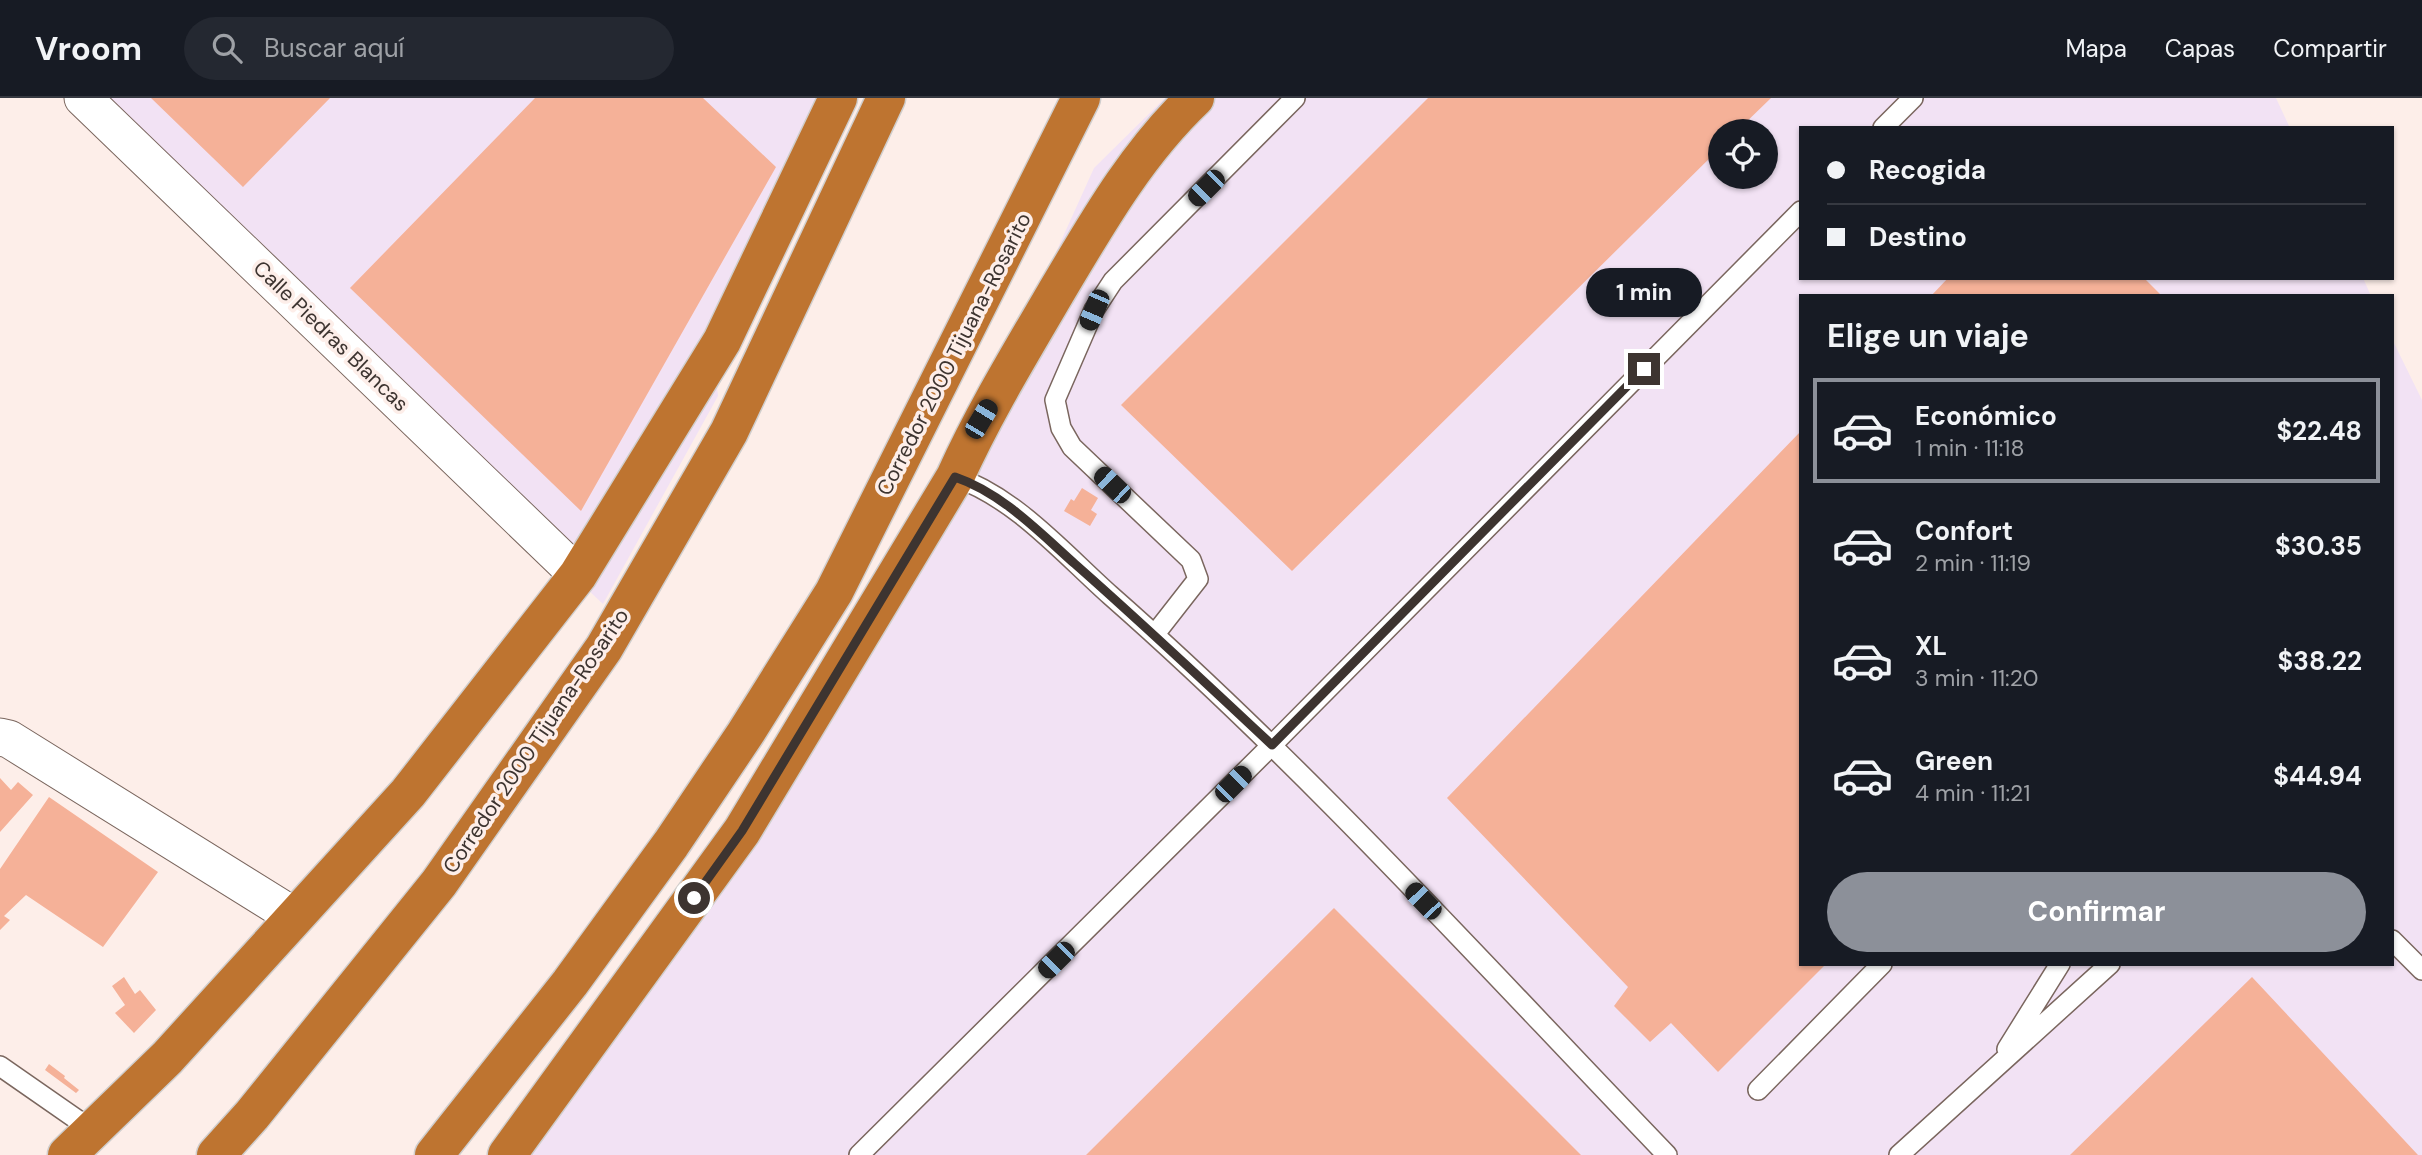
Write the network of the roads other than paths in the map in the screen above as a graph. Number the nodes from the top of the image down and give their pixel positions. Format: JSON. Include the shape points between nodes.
{"nodes":[{"id":1,"x":83,"y":98,"type":"edge"},
{"id":2,"x":838,"y":98,"type":"edge"},
{"id":3,"x":886,"y":98,"type":"edge"},
{"id":4,"x":1081,"y":98,"type":"edge"},
{"id":5,"x":1195,"y":98,"type":"edge"},
{"id":6,"x":1295,"y":98,"type":"edge"},
{"id":7,"x":1913,"y":98,"type":"edge"},
{"id":8,"x":1885,"y":126,"type":"edge"},
{"id":9,"x":1799,"y":213,"type":"edge"},
{"id":10,"x":955,"y":477,"type":"junction"},
{"id":11,"x":578,"y":575,"type":"junction"},
{"id":12,"x":1155,"y":634,"type":"junction"},
{"id":13,"x":0,"y":737,"type":"edge"},
{"id":14,"x":1272,"y":745,"type":"junction"},
{"id":15,"x":295,"y":917,"type":"junction"},
{"id":16,"x":2394,"y":942,"type":"edge"},
{"id":17,"x":1880,"y":966,"type":"edge"},
{"id":18,"x":2059,"y":966,"type":"edge"},
{"id":19,"x":2108,"y":966,"type":"edge"},
{"id":20,"x":2422,"y":971,"type":"edge"},
{"id":21,"x":0,"y":1066,"type":"edge"},
{"id":22,"x":1996,"y":1068,"type":"junction"},
{"id":23,"x":1758,"y":1090,"type":"dead end"},
{"id":24,"x":80,"y":1143,"type":"edge"},
{"id":25,"x":216,"y":1155,"type":"edge"},
{"id":26,"x":434,"y":1155,"type":"edge"},
{"id":27,"x":507,"y":1155,"type":"edge"},
{"id":28,"x":859,"y":1155,"type":"edge"},
{"id":29,"x":1667,"y":1155,"type":"edge"},
{"id":30,"x":1899,"y":1155,"type":"edge"}],
"edges":[{"from":1,"to":11,"type":"street","name":"Calle Piedras Blancas"},
{"from":2,"to":11,"type":"highway","via":[[722,341]]},
{"from":3,"to":25,"type":"highway","name":"Corredor 2000 Tijuana-Rosarito","via":[[729,432],[604,648],[439,883]]},
{"from":4,"to":26,"type":"highway","name":"Corredor 2000 Tijuana-Rosarito","via":[[834,592],[671,844],[570,983]]},
{"from":5,"to":10,"type":"highway","via":[[1135,166],[1091,234],[981,419]]},
{"from":6,"to":12,"type":"lane","via":[[1113,281],[1094,310],[1055,400],[1061,428],[1072,447],[1191,561],[1195,570],[1198,579]]},
{"from":7,"to":8,"type":"lane"},
{"from":9,"to":14,"type":"lane"},
{"from":10,"to":12,"type":"lane","via":[[1017,513]]},
{"from":10,"to":27,"type":"highway","via":[[742,831]]},
{"from":11,"to":15,"type":"highway","via":[[408,793]]},
{"from":12,"to":14,"type":"lane"},
{"from":13,"to":15,"type":"street"},
{"from":14,"to":28,"type":"lane"},
{"from":14,"to":29,"type":"lane"},
{"from":15,"to":24,"type":"highway","via":[[167,1058]]},
{"from":16,"to":20,"type":"lane"},
{"from":17,"to":23,"type":"lane"},
{"from":18,"to":22,"type":"lane"},
{"from":19,"to":22,"type":"lane"},
{"from":21,"to":24,"type":"lane"},
{"from":22,"to":30,"type":"lane"}]}
